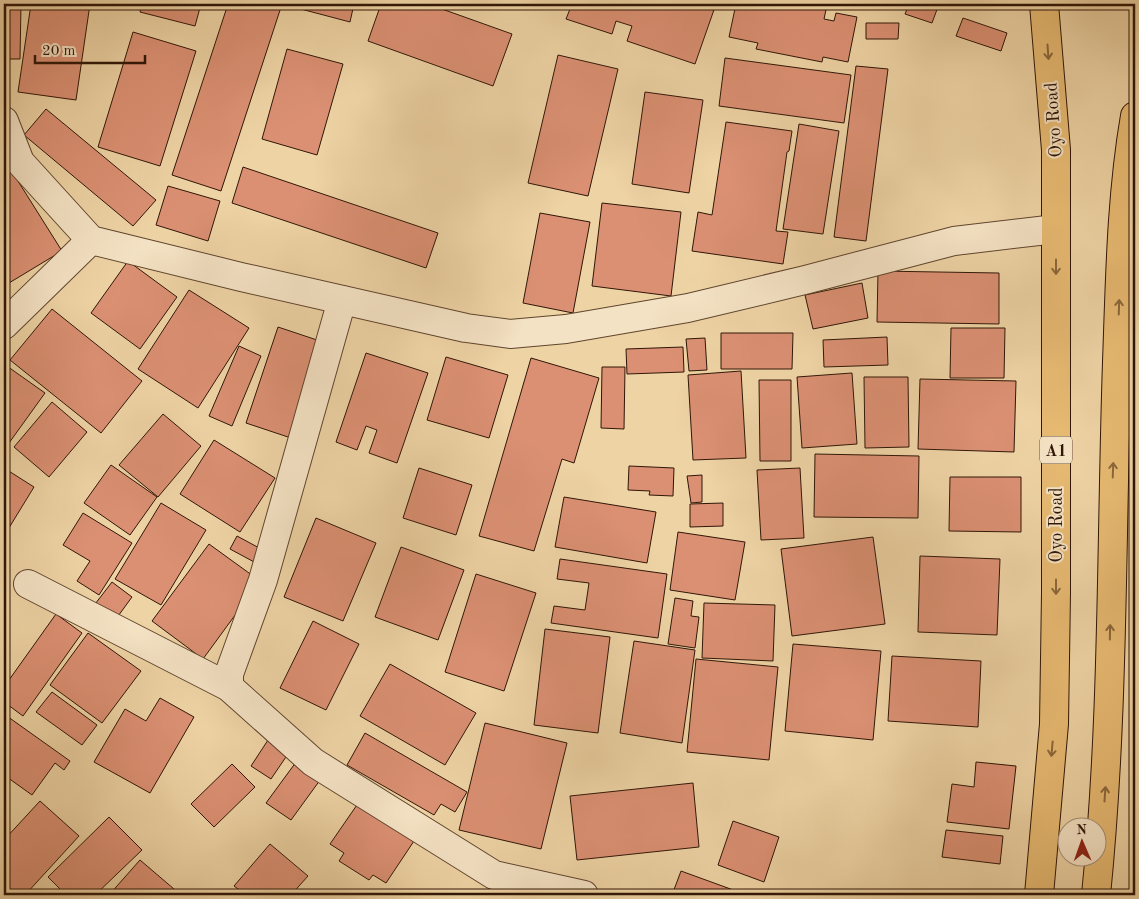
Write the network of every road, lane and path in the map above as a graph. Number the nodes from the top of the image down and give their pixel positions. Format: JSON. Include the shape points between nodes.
{"nodes":[{"id":1,"x":1044,"y":4,"type":"edge"},
{"id":2,"x":1135,"y":116,"type":"edge"},
{"id":3,"x":4,"y":121,"type":"edge"},
{"id":4,"x":1056,"y":229,"type":"junction"},
{"id":5,"x":91,"y":240,"type":"junction"},
{"id":6,"x":342,"y":300,"type":"junction"},
{"id":7,"x":4,"y":325,"type":"edge"},
{"id":8,"x":28,"y":584,"type":"dead end"},
{"id":9,"x":229,"y":687,"type":"junction"},
{"id":10,"x":584,"y":895,"type":"edge"},
{"id":11,"x":1039,"y":895,"type":"edge"},
{"id":12,"x":1096,"y":895,"type":"edge"}],
"edges":[{"from":1,"to":4,"type":"highway","name":"Oyo Road","number":"A1","one_way":true,"via":[[1056,150]]},
{"from":12,"to":2,"type":"highway","one_way":true,"via":[[1108,737],[1122,229]]},
{"from":3,"to":5,"type":"street","via":[[20,162]]},
{"from":4,"to":6,"type":"street","via":[[954,242],[688,308],[566,330],[510,334],[466,328]]},
{"from":4,"to":11,"type":"highway","name":"Oyo Road","number":"A1","one_way":true,"via":[[1054,724]]},
{"from":5,"to":6,"type":"street"},
{"from":5,"to":7,"type":"street"},
{"from":6,"to":9,"type":"street","via":[[263,580],[229,674]]},
{"from":8,"to":9,"type":"street"},
{"from":9,"to":10,"type":"street","via":[[313,762],[494,875]]}]}
